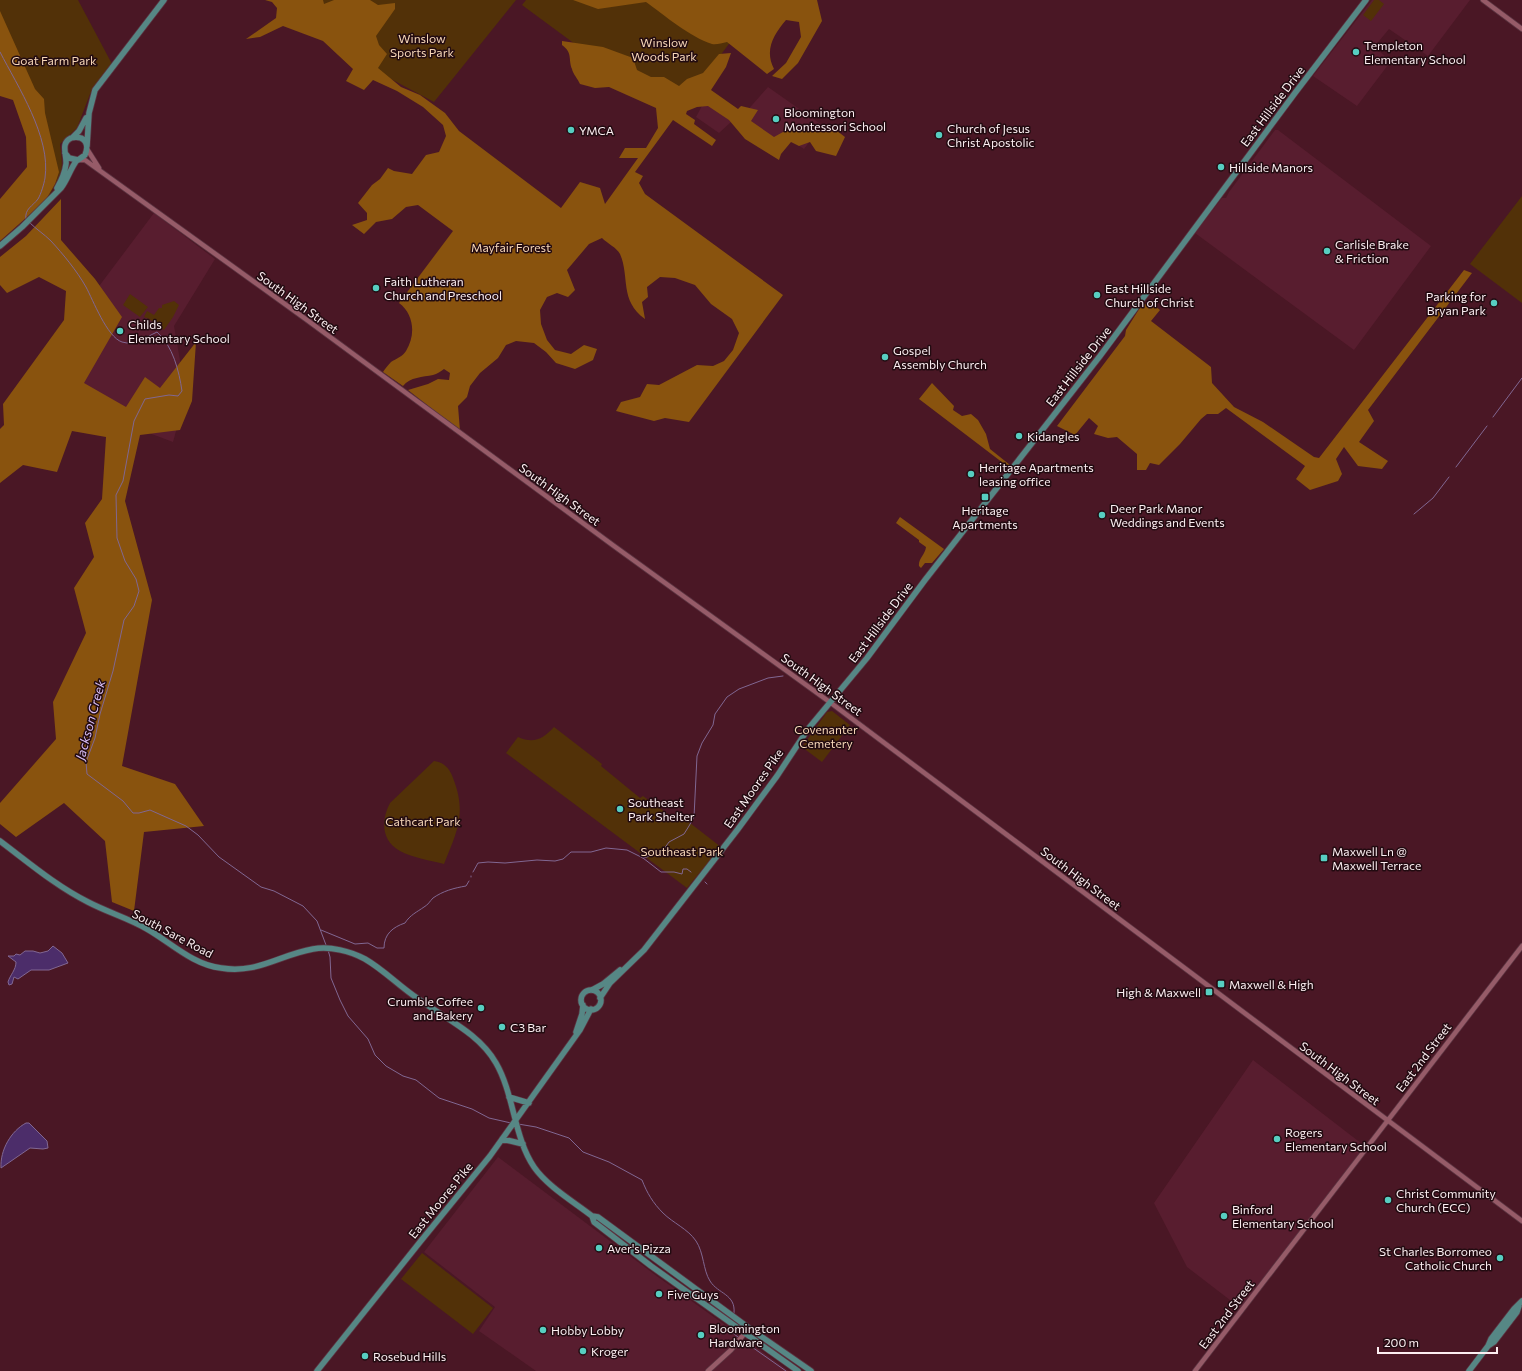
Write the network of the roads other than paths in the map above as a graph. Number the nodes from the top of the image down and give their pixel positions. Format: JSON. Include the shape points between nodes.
{"nodes":[{"id":1,"x":164,"y":0,"type":"edge"},
{"id":2,"x":1366,"y":0,"type":"edge"},
{"id":3,"x":1483,"y":0,"type":"edge"},
{"id":4,"x":1522,"y":29,"type":"edge"},
{"id":5,"x":89,"y":112,"type":"junction"},
{"id":6,"x":73,"y":138,"type":"junction"},
{"id":7,"x":87,"y":148,"type":"junction"},
{"id":8,"x":65,"y":153,"type":"junction"},
{"id":9,"x":78,"y":160,"type":"junction"},
{"id":10,"x":102,"y":173,"type":"junction"},
{"id":11,"x":54,"y":193,"type":"junction"},
{"id":12,"x":0,"y":246,"type":"edge"},
{"id":13,"x":831,"y":703,"type":"junction"},
{"id":14,"x":0,"y":841,"type":"edge"},
{"id":15,"x":1522,"y":946,"type":"edge"},
{"id":16,"x":633,"y":960,"type":"junction"},
{"id":17,"x":592,"y":990,"type":"junction"},
{"id":18,"x":600,"y":998,"type":"junction"},
{"id":19,"x":583,"y":1005,"type":"junction"},
{"id":20,"x":591,"y":1009,"type":"junction"},
{"id":21,"x":574,"y":1038,"type":"junction"},
{"id":22,"x":509,"y":1097,"type":"junction"},
{"id":23,"x":529,"y":1103,"type":"junction"},
{"id":24,"x":517,"y":1119,"type":"junction"},
{"id":25,"x":1387,"y":1121,"type":"junction"},
{"id":26,"x":502,"y":1139,"type":"junction"},
{"id":27,"x":524,"y":1144,"type":"junction"},
{"id":28,"x":592,"y":1216,"type":"junction"},
{"id":29,"x":1522,"y":1221,"type":"edge"},
{"id":30,"x":656,"y":1260,"type":"junction"},
{"id":31,"x":651,"y":1266,"type":"junction"},
{"id":32,"x":1520,"y":1304,"type":"edge"},
{"id":33,"x":749,"y":1328,"type":"junction"},
{"id":34,"x":744,"y":1335,"type":"junction"},
{"id":35,"x":317,"y":1371,"type":"edge"},
{"id":36,"x":708,"y":1371,"type":"edge"},
{"id":37,"x":798,"y":1371,"type":"edge"},
{"id":38,"x":811,"y":1371,"type":"edge"},
{"id":39,"x":1195,"y":1371,"type":"edge"},
{"id":40,"x":1469,"y":1371,"type":"edge"}],
"edges":[{"from":1,"to":5,"type":"main road","via":[[96,90]]},
{"from":2,"to":13,"type":"main road","name":"East Hillside Drive","via":[[1294,93],[1100,356]]},
{"from":3,"to":4,"type":"street"},
{"from":5,"to":6,"type":"main road"},
{"from":5,"to":7,"type":"main road"},
{"from":6,"to":7,"type":"main road","via":[[82,139]]},
{"from":6,"to":8,"type":"main road","via":[[66,142]]},
{"from":7,"to":9,"type":"main road","via":[[84,157]]},
{"from":7,"to":10,"type":"street","name":"South High Street"},
{"from":8,"to":9,"type":"main road","via":[[69,158]]},
{"from":8,"to":11,"type":"main road","via":[[66,166]]},
{"from":9,"to":10,"type":"street","name":"South High Street","via":[[85,160]]},
{"from":9,"to":11,"type":"main road","via":[[63,185]]},
{"from":10,"to":13,"type":"street","name":"South High Street"},
{"from":11,"to":12,"type":"main road"},
{"from":13,"to":16,"type":"main road","name":"East Moores Pike","via":[[808,729],[738,829],[644,950]]},
{"from":13,"to":25,"type":"street","name":"South High Street"},
{"from":14,"to":22,"type":"main road","name":"South Sare Road","via":[[74,895],[134,922],[213,967],[250,969],[314,948],[352,953],[366,960],[486,1049],[496,1064]]},
{"from":15,"to":25,"type":"street","name":"East 2nd Street"},
{"from":16,"to":17,"type":"main road","name":"East Moores Pike"},
{"from":16,"to":18,"type":"main road","name":"East Moores Pike","via":[[607,986]]},
{"from":17,"to":18,"type":"main road"},
{"from":17,"to":19,"type":"main road","via":[[582,995]]},
{"from":18,"to":20,"type":"main road","via":[[598,1006]]},
{"from":19,"to":20,"type":"main road"},
{"from":19,"to":21,"type":"main road","name":"East Moores Pike"},
{"from":20,"to":21,"type":"main road","name":"East Moores Pike"},
{"from":21,"to":23,"type":"main road","name":"East Moores Pike"},
{"from":22,"to":23,"type":"main road"},
{"from":22,"to":24,"type":"main road","name":"South Sare Road"},
{"from":23,"to":24,"type":"main road","name":"East Moores Pike"},
{"from":24,"to":26,"type":"main road","name":"East Moores Pike"},
{"from":24,"to":27,"type":"main road","name":"South Sare Road"},
{"from":25,"to":29,"type":"street","name":"South High Street"},
{"from":25,"to":39,"type":"street","name":"East 2nd Street"},
{"from":26,"to":27,"type":"main road"},
{"from":26,"to":35,"type":"main road","name":"East Moores Pike","via":[[464,1190]]},
{"from":27,"to":28,"type":"main road","name":"South Sare Road","via":[[533,1166],[541,1176]]},
{"from":28,"to":30,"type":"main road"},
{"from":28,"to":31,"type":"main road","via":[[594,1222]]},
{"from":30,"to":31,"type":"main road"},
{"from":30,"to":33,"type":"main road"},
{"from":31,"to":34,"type":"main road","via":[[730,1322]]},
{"from":32,"to":40,"type":"main road"},
{"from":33,"to":34,"type":"street"},
{"from":33,"to":38,"type":"main road"},
{"from":34,"to":36,"type":"street"},
{"from":34,"to":37,"type":"main road"}]}
